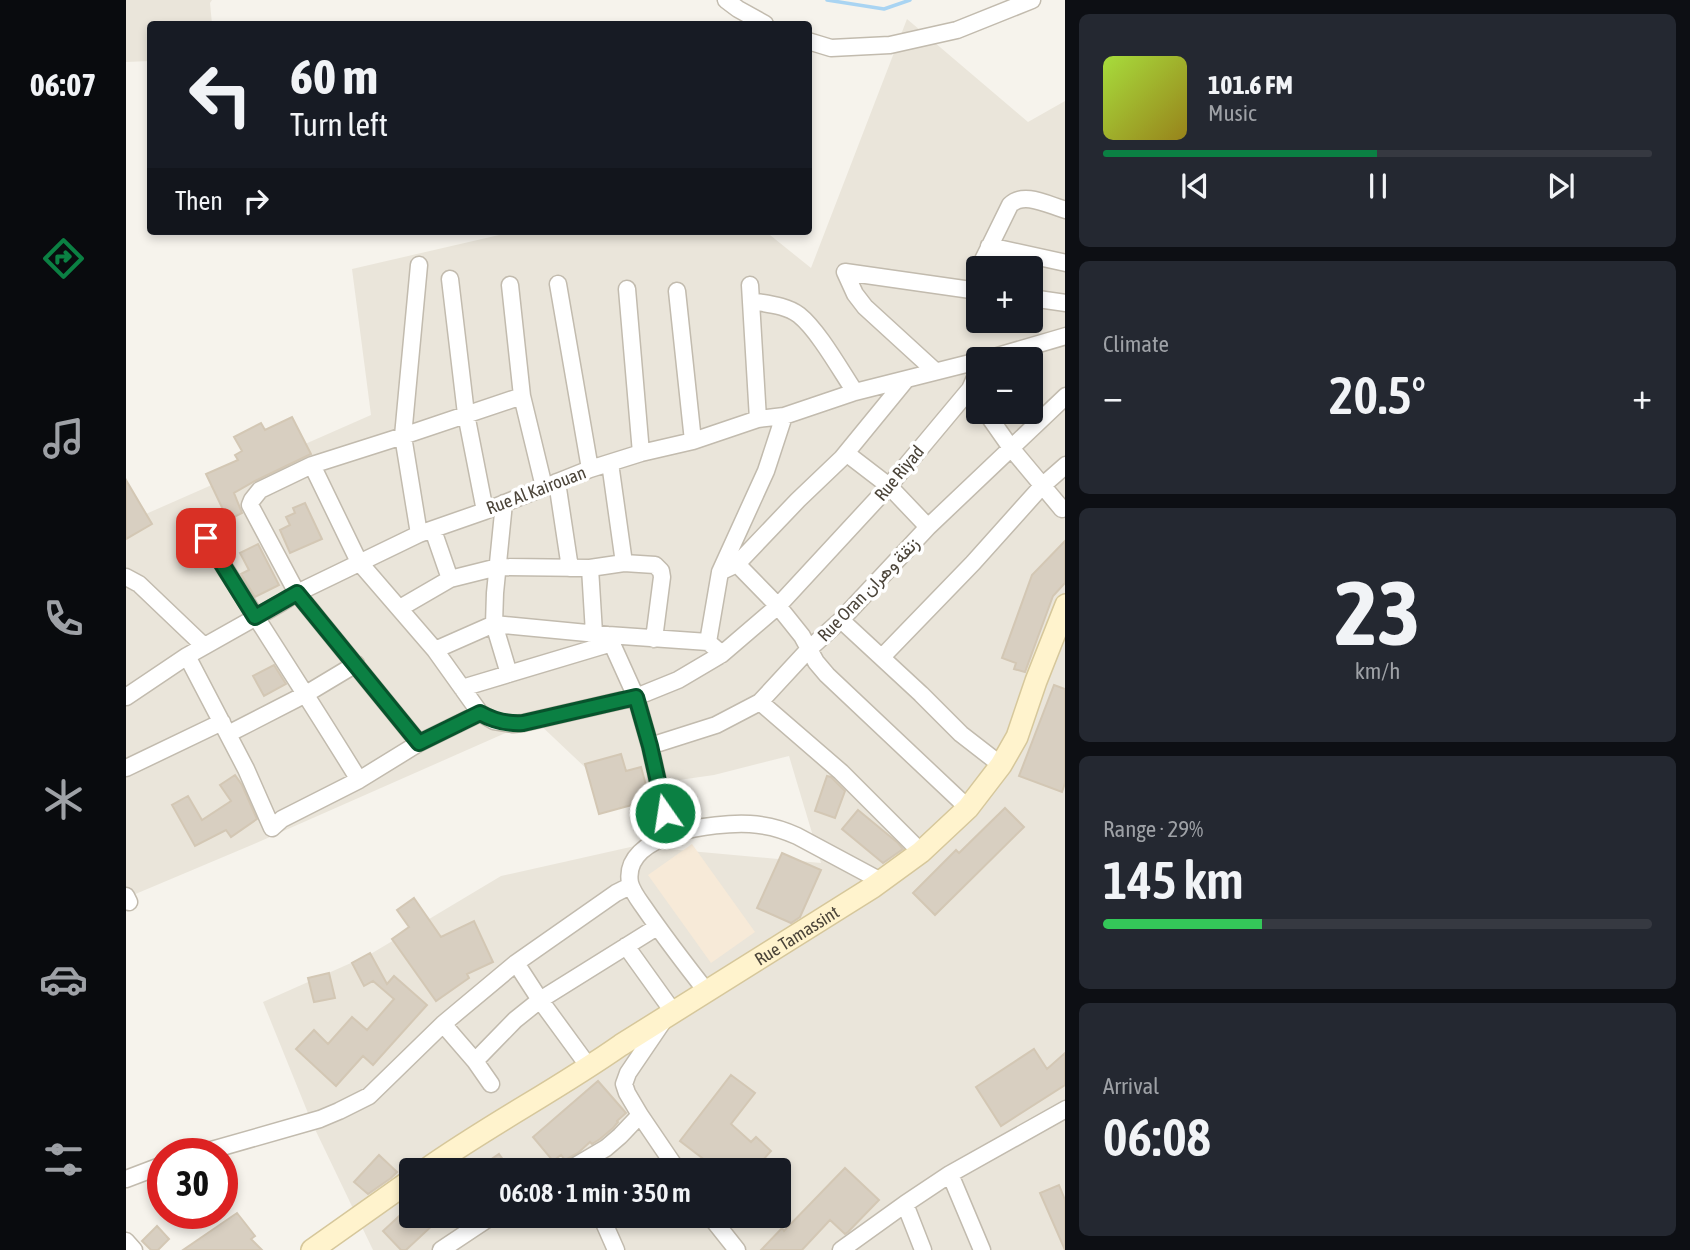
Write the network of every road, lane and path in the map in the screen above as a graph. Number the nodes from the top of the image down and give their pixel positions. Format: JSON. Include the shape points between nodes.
{"nodes":[{"id":1,"x":726,"y":0,"type":"edge"},
{"id":2,"x":1032,"y":0,"type":"edge"},
{"id":3,"x":760,"y":21,"type":"edge"},
{"id":4,"x":812,"y":42,"type":"edge"},
{"id":5,"x":1065,"y":210,"type":"edge"},
{"id":6,"x":989,"y":246,"type":"junction"},
{"id":7,"x":984,"y":256,"type":"edge"},
{"id":8,"x":1065,"y":263,"type":"edge"},
{"id":9,"x":419,"y":265,"type":"dead end"},
{"id":10,"x":450,"y":279,"type":"dead end"},
{"id":11,"x":558,"y":284,"type":"dead end"},
{"id":12,"x":510,"y":285,"type":"dead end"},
{"id":13,"x":627,"y":289,"type":"dead end"},
{"id":14,"x":966,"y":289,"type":"edge"},
{"id":15,"x":677,"y":291,"type":"dead end"},
{"id":16,"x":1043,"y":300,"type":"edge"},
{"id":17,"x":1065,"y":303,"type":"edge"},
{"id":18,"x":1065,"y":336,"type":"edge"},
{"id":19,"x":1028,"y":347,"type":"edge"},
{"id":20,"x":966,"y":364,"type":"edge"},
{"id":21,"x":935,"y":371,"type":"junction"},
{"id":22,"x":905,"y":381,"type":"junction"},
{"id":23,"x":855,"y":392,"type":"junction"},
{"id":24,"x":522,"y":396,"type":"junction"},
{"id":25,"x":1065,"y":396,"type":"edge"},
{"id":26,"x":966,"y":404,"type":"edge"},
{"id":27,"x":466,"y":414,"type":"junction"},
{"id":28,"x":784,"y":416,"type":"junction"},
{"id":29,"x":758,"y":419,"type":"junction"},
{"id":30,"x":994,"y":424,"type":"edge"},
{"id":31,"x":403,"y":436,"type":"junction"},
{"id":32,"x":693,"y":441,"type":"junction"},
{"id":33,"x":1011,"y":448,"type":"junction"},
{"id":34,"x":641,"y":453,"type":"junction"},
{"id":35,"x":846,"y":453,"type":"junction"},
{"id":36,"x":610,"y":463,"type":"junction"},
{"id":37,"x":312,"y":465,"type":"junction"},
{"id":38,"x":1065,"y":465,"type":"edge"},
{"id":39,"x":590,"y":469,"type":"junction"},
{"id":40,"x":551,"y":484,"type":"junction"},
{"id":41,"x":889,"y":486,"type":"junction"},
{"id":42,"x":1042,"y":486,"type":"junction"},
{"id":43,"x":504,"y":503,"type":"junction"},
{"id":44,"x":1062,"y":509,"type":"dead end"},
{"id":45,"x":485,"y":511,"type":"junction"},
{"id":46,"x":194,"y":519,"type":"dead end"},
{"id":47,"x":928,"y":527,"type":"junction"},
{"id":48,"x":426,"y":532,"type":"junction"},
{"id":49,"x":359,"y":562,"type":"junction"},
{"id":50,"x":624,"y":563,"type":"junction"},
{"id":51,"x":737,"y":564,"type":"junction"},
{"id":52,"x":498,"y":567,"type":"junction"},
{"id":53,"x":570,"y":568,"type":"junction"},
{"id":54,"x":590,"y":568,"type":"junction"},
{"id":55,"x":720,"y":572,"type":"junction"},
{"id":56,"x":126,"y":576,"type":"edge"},
{"id":57,"x":450,"y":579,"type":"junction"},
{"id":58,"x":297,"y":593,"type":"junction"},
{"id":59,"x":1065,"y":605,"type":"edge"},
{"id":60,"x":778,"y":606,"type":"junction"},
{"id":61,"x":400,"y":608,"type":"junction"},
{"id":62,"x":255,"y":617,"type":"junction"},
{"id":63,"x":841,"y":620,"type":"junction"},
{"id":64,"x":494,"y":624,"type":"junction"},
{"id":65,"x":605,"y":637,"type":"junction"},
{"id":66,"x":654,"y":639,"type":"junction"},
{"id":67,"x":708,"y":642,"type":"junction"},
{"id":68,"x":204,"y":646,"type":"junction"},
{"id":69,"x":808,"y":649,"type":"junction"},
{"id":70,"x":435,"y":650,"type":"junction"},
{"id":71,"x":722,"y":654,"type":"junction"},
{"id":72,"x":187,"y":656,"type":"junction"},
{"id":73,"x":882,"y":657,"type":"junction"},
{"id":74,"x":356,"y":664,"type":"junction"},
{"id":75,"x":509,"y":674,"type":"junction"},
{"id":76,"x":462,"y":688,"type":"junction"},
{"id":77,"x":306,"y":694,"type":"junction"},
{"id":78,"x":126,"y":697,"type":"edge"},
{"id":79,"x":636,"y":697,"type":"junction"},
{"id":80,"x":760,"y":702,"type":"junction"},
{"id":81,"x":480,"y":713,"type":"junction"},
{"id":82,"x":225,"y":728,"type":"junction"},
{"id":83,"x":419,"y":743,"type":"junction"},
{"id":84,"x":650,"y":746,"type":"junction"},
{"id":85,"x":1001,"y":765,"type":"junction"},
{"id":86,"x":126,"y":768,"type":"edge"},
{"id":87,"x":359,"y":780,"type":"junction"},
{"id":88,"x":968,"y":808,"type":"junction"},
{"id":89,"x":670,"y":835,"type":"junction"},
{"id":90,"x":921,"y":852,"type":"junction"},
{"id":91,"x":881,"y":881,"type":"junction"},
{"id":92,"x":630,"y":887,"type":"junction"},
{"id":93,"x":657,"y":926,"type":"junction"},
{"id":94,"x":626,"y":946,"type":"junction"},
{"id":95,"x":516,"y":963,"type":"junction"},
{"id":96,"x":707,"y":992,"type":"junction"},
{"id":97,"x":540,"y":1000,"type":"junction"},
{"id":98,"x":670,"y":1016,"type":"junction"},
{"id":99,"x":443,"y":1024,"type":"junction"},
{"id":100,"x":475,"y":1061,"type":"junction"},
{"id":101,"x":589,"y":1068,"type":"junction"},
{"id":102,"x":491,"y":1084,"type":"dead end"},
{"id":103,"x":1065,"y":1109,"type":"edge"},
{"id":104,"x":640,"y":1115,"type":"junction"},
{"id":105,"x":238,"y":1142,"type":"edge"},
{"id":106,"x":444,"y":1158,"type":"edge"},
{"id":107,"x":589,"y":1158,"type":"edge"},
{"id":108,"x":669,"y":1158,"type":"edge"},
{"id":109,"x":147,"y":1171,"type":"edge"},
{"id":110,"x":950,"y":1174,"type":"junction"},
{"id":111,"x":126,"y":1179,"type":"edge"},
{"id":112,"x":399,"y":1188,"type":"edge"},
{"id":113,"x":905,"y":1204,"type":"junction"},
{"id":114,"x":474,"y":1228,"type":"edge"},
{"id":115,"x":607,"y":1228,"type":"edge"},
{"id":116,"x":720,"y":1228,"type":"edge"},
{"id":117,"x":126,"y":1241,"type":"edge"},
{"id":118,"x":864,"y":1243,"type":"edge"},
{"id":119,"x":134,"y":1250,"type":"edge"},
{"id":120,"x":312,"y":1250,"type":"edge"},
{"id":121,"x":441,"y":1250,"type":"edge"},
{"id":122,"x":617,"y":1250,"type":"edge"},
{"id":123,"x":737,"y":1250,"type":"edge"},
{"id":124,"x":841,"y":1250,"type":"edge"},
{"id":125,"x":923,"y":1250,"type":"edge"},
{"id":126,"x":982,"y":1250,"type":"edge"}],
"edges":[{"from":1,"to":3,"type":"street"},
{"from":2,"to":4,"type":"street","via":[[957,30],[890,45],[831,48]]},
{"from":5,"to":6,"type":"street","via":[[1016,199]]},
{"from":6,"to":7,"type":"street"},
{"from":6,"to":8,"type":"street"},
{"from":9,"to":31,"type":"street"},
{"from":10,"to":27,"type":"street"},
{"from":11,"to":39,"type":"street"},
{"from":12,"to":24,"type":"street"},
{"from":13,"to":34,"type":"street"},
{"from":14,"to":21,"type":"street","via":[[845,272],[865,307]]},
{"from":15,"to":32,"type":"street"},
{"from":16,"to":17,"type":"street"},
{"from":18,"to":19,"type":"street"},
{"from":20,"to":21,"type":"street","name":"Rue Al Kairouan"},
{"from":21,"to":22,"type":"street","name":"Rue Al Kairouan"},
{"from":22,"to":23,"type":"street","name":"Rue Al Kairouan"},
{"from":22,"to":35,"type":"street"},
{"from":23,"to":28,"type":"street","name":"Rue Al Kairouan"},
{"from":23,"to":29,"type":"street","via":[[798,315],[751,293]]},
{"from":24,"to":27,"type":"street"},
{"from":24,"to":40,"type":"street"},
{"from":25,"to":33,"type":"street","name":"Rue Oran زنقة وهران"},
{"from":26,"to":41,"type":"street","name":"Rue Riyad"},
{"from":27,"to":31,"type":"street"},
{"from":27,"to":45,"type":"street"},
{"from":28,"to":29,"type":"street","name":"Rue Al Kairouan"},
{"from":28,"to":55,"type":"street","via":[[766,471]]},
{"from":29,"to":32,"type":"street","name":"Rue Al Kairouan"},
{"from":30,"to":33,"type":"street"},
{"from":31,"to":37,"type":"street"},
{"from":31,"to":48,"type":"street"},
{"from":32,"to":34,"type":"street","name":"Rue Al Kairouan"},
{"from":33,"to":42,"type":"street"},
{"from":33,"to":47,"type":"street","name":"Rue Oran زنقة وهران"},
{"from":34,"to":36,"type":"street","name":"Rue Al Kairouan"},
{"from":35,"to":41,"type":"street"},
{"from":35,"to":51,"type":"street"},
{"from":36,"to":39,"type":"street","name":"Rue Al Kairouan"},
{"from":36,"to":50,"type":"street"},
{"from":37,"to":49,"type":"street"},
{"from":37,"to":58,"type":"street","via":[[260,490],[250,505]]},
{"from":38,"to":42,"type":"street"},
{"from":39,"to":40,"type":"street","name":"Rue Al Kairouan"},
{"from":40,"to":43,"type":"street","name":"Rue Al Kairouan"},
{"from":40,"to":53,"type":"street"},
{"from":41,"to":47,"type":"street"},
{"from":41,"to":60,"type":"street","name":"Rue Riyad"},
{"from":42,"to":44,"type":"street"},
{"from":42,"to":73,"type":"street"},
{"from":43,"to":45,"type":"street","name":"Rue Al Kairouan"},
{"from":43,"to":52,"type":"street"},
{"from":45,"to":48,"type":"street","name":"Rue Al Kairouan"},
{"from":46,"to":62,"type":"street"},
{"from":47,"to":63,"type":"street","name":"Rue Oran زنقة وهران"},
{"from":48,"to":49,"type":"street","name":"Rue Al Kairouan"},
{"from":48,"to":57,"type":"street"},
{"from":49,"to":58,"type":"street","name":"Rue Al Kairouan"},
{"from":49,"to":61,"type":"street"},
{"from":50,"to":54,"type":"street"},
{"from":50,"to":66,"type":"street","via":[[655,565],[661,571]]},
{"from":51,"to":55,"type":"street"},
{"from":51,"to":60,"type":"street"},
{"from":52,"to":53,"type":"street"},
{"from":52,"to":57,"type":"street"},
{"from":52,"to":64,"type":"street"},
{"from":53,"to":54,"type":"street"},
{"from":54,"to":65,"type":"street"},
{"from":55,"to":67,"type":"street"},
{"from":56,"to":68,"type":"street"},
{"from":57,"to":61,"type":"street"},
{"from":58,"to":62,"type":"street","name":"Rue Al Kairouan"},
{"from":58,"to":74,"type":"street"},
{"from":59,"to":85,"type":"main road","name":"Rue Tamassint","via":[[1017,737]]},
{"from":60,"to":69,"type":"street"},
{"from":60,"to":71,"type":"street","name":"Rue Riyad"},
{"from":61,"to":70,"type":"street"},
{"from":62,"to":68,"type":"street","name":"Rue Al Kairouan"},
{"from":62,"to":77,"type":"street"},
{"from":63,"to":69,"type":"street","name":"Rue Oran زنقة وهران"},
{"from":63,"to":73,"type":"street"},
{"from":64,"to":65,"type":"street"},
{"from":64,"to":70,"type":"street"},
{"from":64,"to":75,"type":"street"},
{"from":65,"to":66,"type":"street"},
{"from":65,"to":75,"type":"street"},
{"from":65,"to":79,"type":"street"},
{"from":66,"to":67,"type":"street"},
{"from":67,"to":71,"type":"street"},
{"from":68,"to":72,"type":"street","name":"Rue Al Kairouan"},
{"from":69,"to":80,"type":"street","name":"Rue Oran زنقة وهران"},
{"from":69,"to":88,"type":"street","via":[[827,675]]},
{"from":70,"to":76,"type":"street"},
{"from":71,"to":79,"type":"street","name":"Rue Riyad","via":[[678,680]]},
{"from":72,"to":78,"type":"street","name":"Rue Al Kairouan"},
{"from":72,"to":82,"type":"street"},
{"from":73,"to":85,"type":"street","via":[[961,734]]},
{"from":74,"to":77,"type":"street"},
{"from":74,"to":83,"type":"street"},
{"from":75,"to":76,"type":"street"},
{"from":76,"to":81,"type":"street"},
{"from":77,"to":82,"type":"street"},
{"from":77,"to":87,"type":"street"},
{"from":79,"to":81,"type":"street","name":"Rue Riyad","via":[[523,723],[494,721]]},
{"from":79,"to":84,"type":"street"},
{"from":80,"to":84,"type":"street","name":"Rue Oran زنقة وهران","via":[[716,725]]},
{"from":80,"to":90,"type":"street","via":[[841,772]]},
{"from":81,"to":83,"type":"street"},
{"from":82,"to":86,"type":"street"},
{"from":82,"to":87,"type":"street","via":[[272,828],[282,818]]},
{"from":83,"to":87,"type":"street"},
{"from":84,"to":89,"type":"street"},
{"from":85,"to":88,"type":"main road","name":"Rue Tamassint"},
{"from":88,"to":90,"type":"main road","name":"Rue Tamassint"},
{"from":89,"to":91,"type":"street","via":[[749,824],[785,830]]},
{"from":89,"to":92,"type":"street","via":[[635,856],[630,865]]},
{"from":90,"to":91,"type":"main road","name":"Rue Tamassint"},
{"from":91,"to":96,"type":"main road","name":"Rue Tamassint"},
{"from":92,"to":93,"type":"street"},
{"from":92,"to":95,"type":"street"},
{"from":93,"to":94,"type":"street"},
{"from":93,"to":96,"type":"street"},
{"from":94,"to":97,"type":"street"},
{"from":94,"to":98,"type":"street"},
{"from":95,"to":97,"type":"street"},
{"from":95,"to":99,"type":"street"},
{"from":96,"to":98,"type":"main road","name":"Rue Tamassint"},
{"from":97,"to":100,"type":"street"},
{"from":97,"to":101,"type":"street"},
{"from":98,"to":101,"type":"main road","name":"Rue Tamassint"},
{"from":98,"to":104,"type":"street","via":[[628,1073],[627,1093]]},
{"from":99,"to":100,"type":"street"},
{"from":99,"to":105,"type":"street","via":[[369,1096],[320,1119]]},
{"from":100,"to":102,"type":"street"},
{"from":101,"to":106,"type":"main road","name":"Rue Tamassint"},
{"from":103,"to":110,"type":"street"},
{"from":104,"to":107,"type":"street"},
{"from":104,"to":108,"type":"street"},
{"from":109,"to":111,"type":"street"},
{"from":110,"to":113,"type":"street"},
{"from":110,"to":126,"type":"street"},
{"from":112,"to":120,"type":"main road"},
{"from":113,"to":118,"type":"street"},
{"from":113,"to":125,"type":"street"},
{"from":114,"to":121,"type":"street"},
{"from":115,"to":122,"type":"street"},
{"from":116,"to":123,"type":"street"},
{"from":117,"to":119,"type":"street"},
{"from":118,"to":124,"type":"street"}]}
